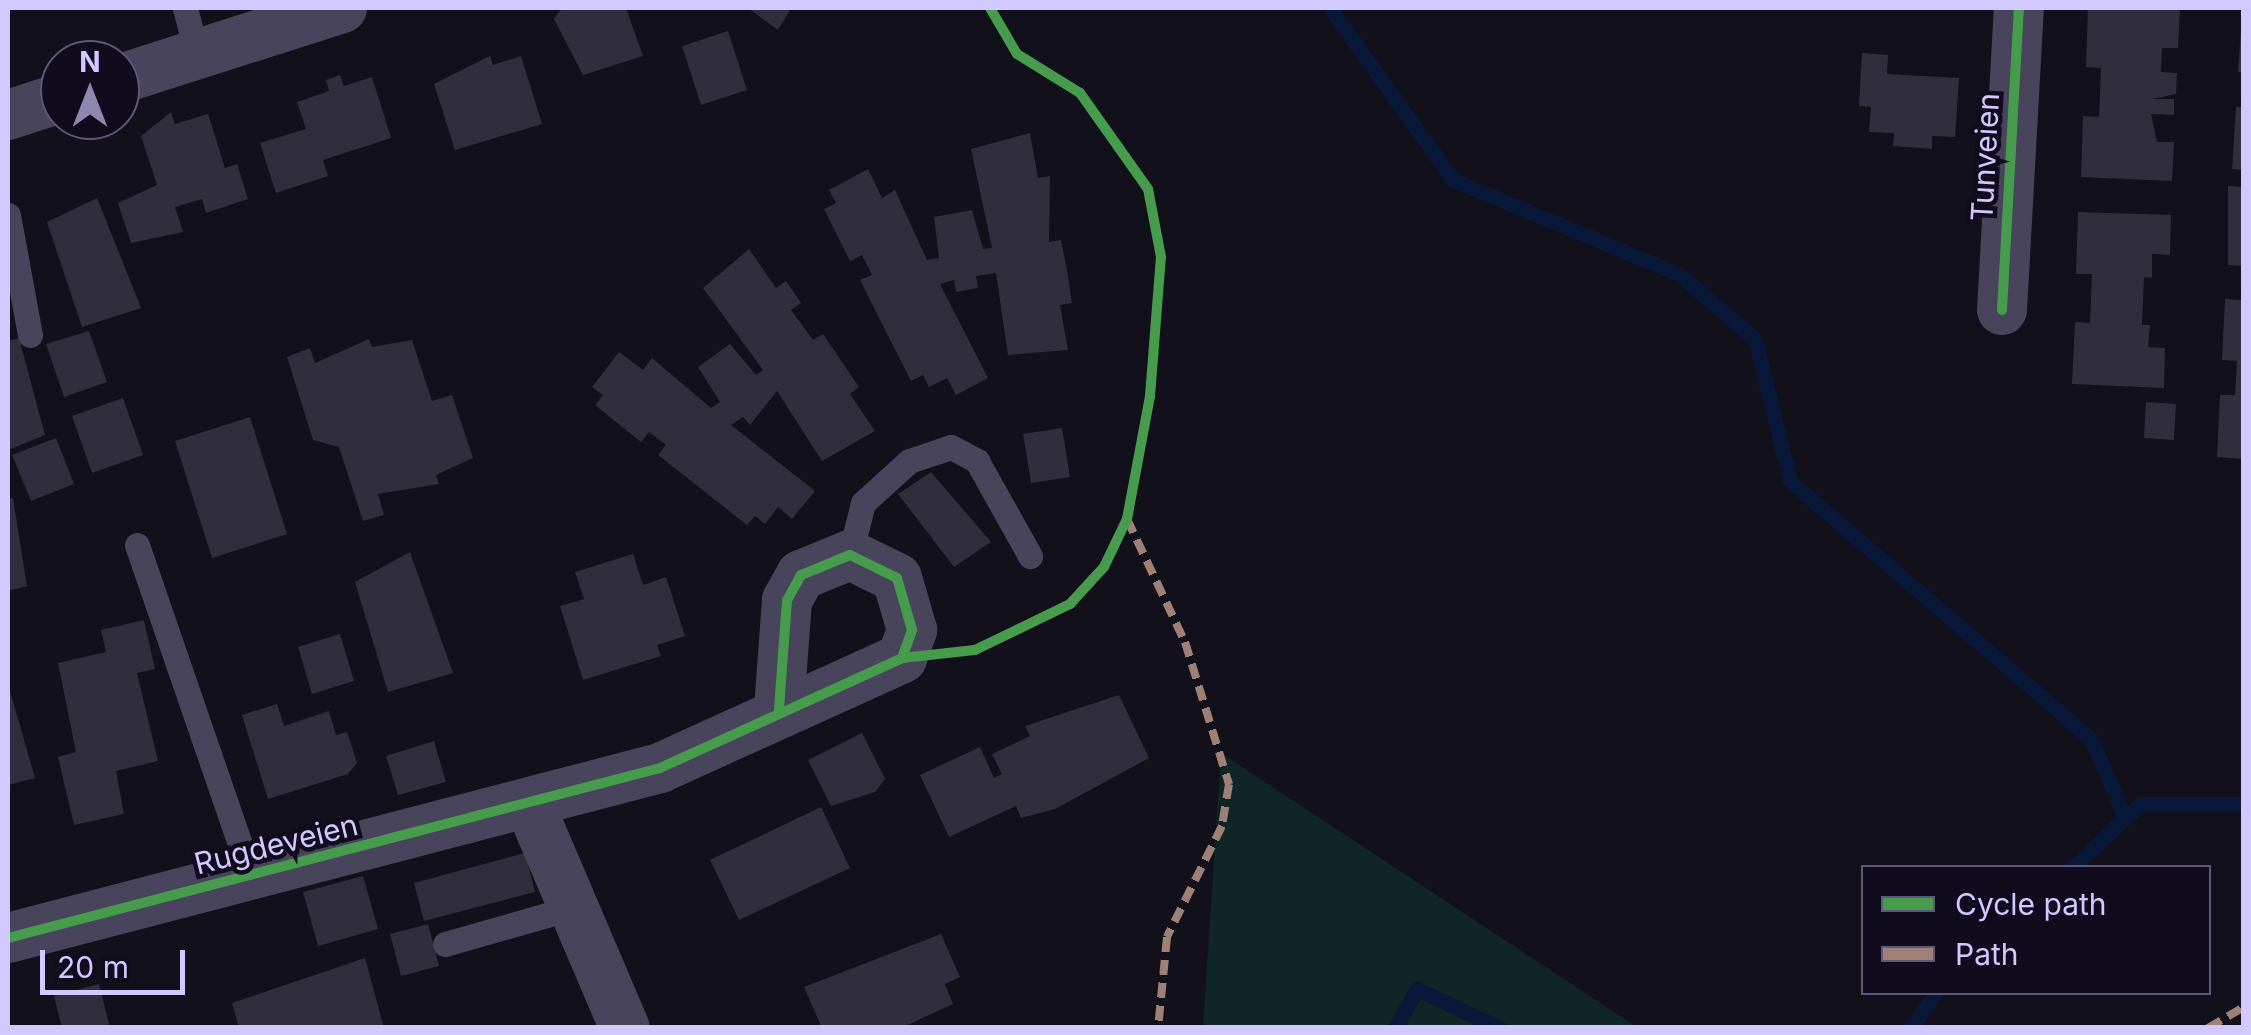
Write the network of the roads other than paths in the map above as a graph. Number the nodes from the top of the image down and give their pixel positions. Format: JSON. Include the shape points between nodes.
{"nodes":[{"id":1,"x":342,"y":8,"type":"edge"},
{"id":2,"x":2019,"y":8,"type":"edge"},
{"id":3,"x":191,"y":31,"type":"edge"},
{"id":4,"x":140,"y":65,"type":"edge"},
{"id":5,"x":40,"y":105,"type":"edge"},
{"id":6,"x":8,"y":115,"type":"edge"},
{"id":7,"x":8,"y":215,"type":"edge"},
{"id":8,"x":2002,"y":310,"type":"dead end"},
{"id":9,"x":30,"y":336,"type":"dead end"},
{"id":10,"x":137,"y":545,"type":"dead end"},
{"id":11,"x":850,"y":555,"type":"junction"},
{"id":12,"x":1030,"y":556,"type":"dead end"},
{"id":13,"x":779,"y":710,"type":"junction"},
{"id":14,"x":531,"y":808,"type":"junction"},
{"id":15,"x":251,"y":876,"type":"junction"},
{"id":16,"x":575,"y":908,"type":"junction"},
{"id":17,"x":8,"y":938,"type":"edge"},
{"id":18,"x":446,"y":944,"type":"dead end"},
{"id":19,"x":626,"y":1028,"type":"edge"}],
"edges":[{"from":1,"to":3,"type":"street"},
{"from":2,"to":8,"type":"street","name":"Tunveien"},
{"from":3,"to":4,"type":"street"},
{"from":5,"to":6,"type":"street"},
{"from":7,"to":9,"type":"lane"},
{"from":10,"to":15,"type":"lane"},
{"from":11,"to":12,"type":"lane","via":[[864,502],[909,461],[950,448],[977,461]]},
{"from":11,"to":13,"type":"street","via":[[801,575],[787,600]]},
{"from":11,"to":13,"type":"street","name":"Rugdeveien","via":[[897,578],[912,630],[902,658],[860,684]]},
{"from":13,"to":14,"type":"street","name":"Rugdeveien","via":[[660,768]]},
{"from":14,"to":15,"type":"street","name":"Rugdeveien"},
{"from":14,"to":16,"type":"street"},
{"from":15,"to":17,"type":"street","name":"Rugdeveien"},
{"from":16,"to":18,"type":"lane"},
{"from":16,"to":19,"type":"street"}]}
